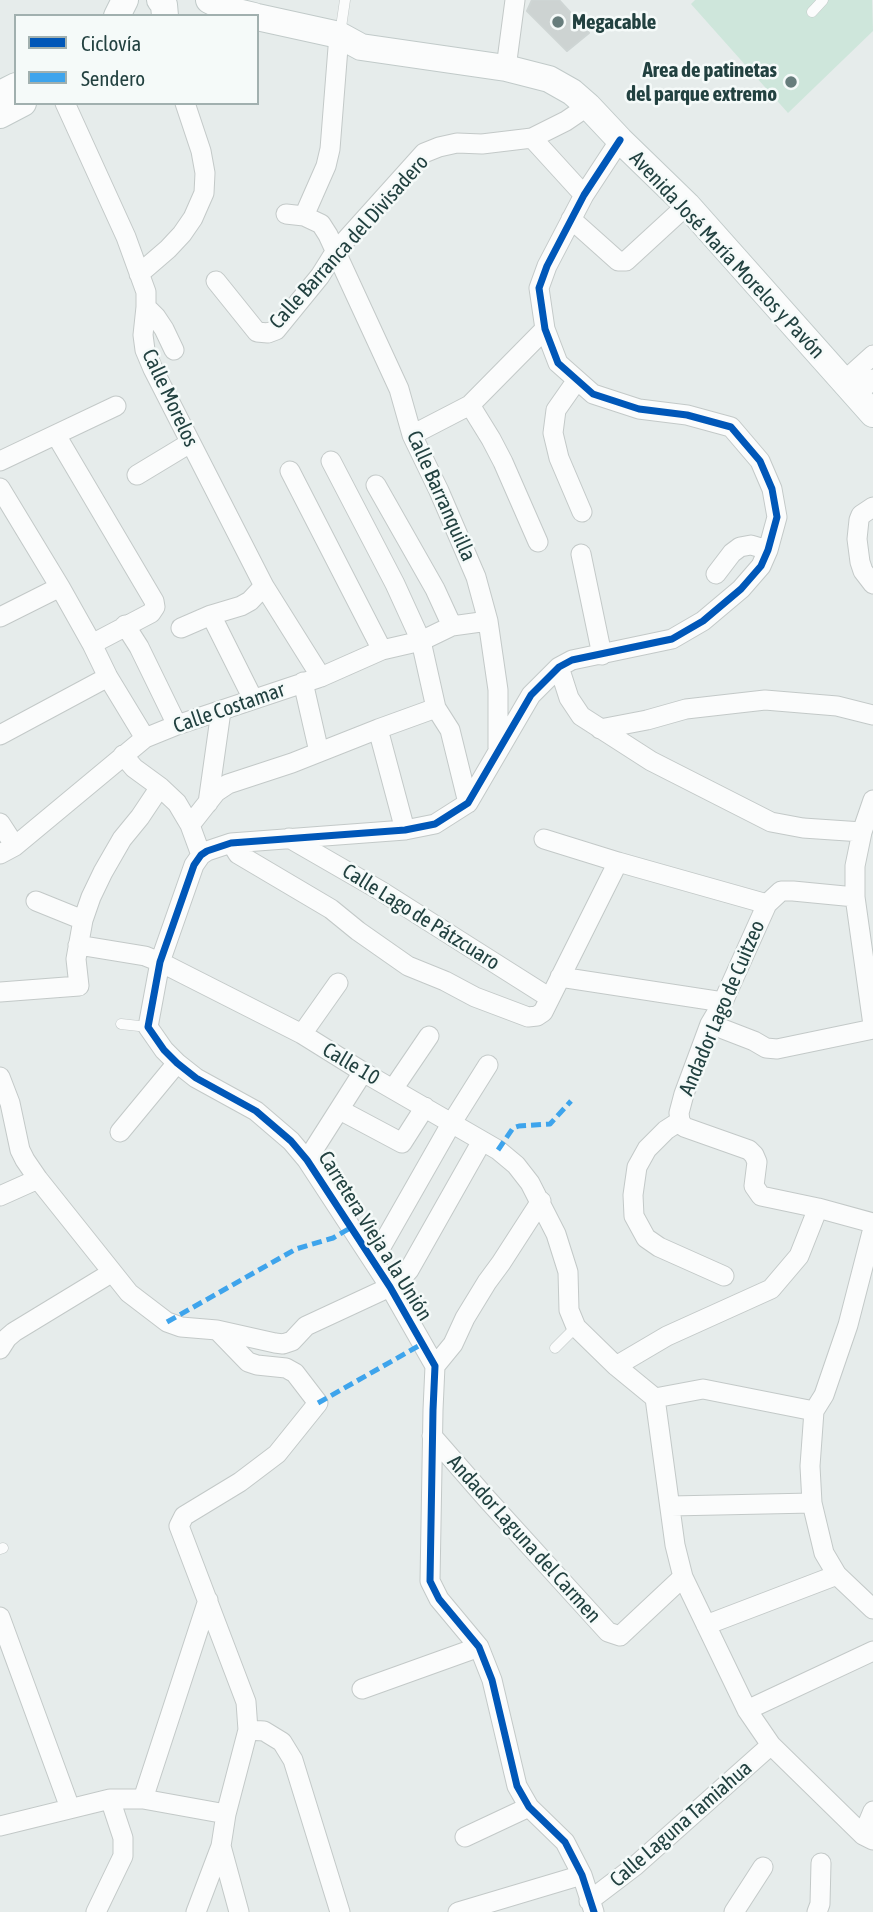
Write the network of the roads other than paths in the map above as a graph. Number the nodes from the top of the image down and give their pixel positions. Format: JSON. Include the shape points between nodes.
{"nodes":[{"id":1,"x":345,"y":0,"type":"edge"},
{"id":2,"x":515,"y":0,"type":"edge"},
{"id":3,"x":822,"y":0,"type":"edge"},
{"id":4,"x":812,"y":12,"type":"dead end"},
{"id":5,"x":259,"y":19,"type":"edge"},
{"id":6,"x":259,"y":33,"type":"edge"},
{"id":7,"x":346,"y":43,"type":"junction"},
{"id":8,"x":506,"y":68,"type":"junction"},
{"id":9,"x":19,"y":105,"type":"edge"},
{"id":10,"x":66,"y":105,"type":"edge"},
{"id":11,"x":187,"y":105,"type":"edge"},
{"id":12,"x":588,"y":106,"type":"junction"},
{"id":13,"x":0,"y":115,"type":"edge"},
{"id":14,"x":532,"y":138,"type":"junction"},
{"id":15,"x":620,"y":140,"type":"junction"},
{"id":16,"x":583,"y":195,"type":"junction"},
{"id":17,"x":687,"y":205,"type":"junction"},
{"id":18,"x":571,"y":219,"type":"junction"},
{"id":19,"x":335,"y":252,"type":"junction"},
{"id":20,"x":139,"y":274,"type":"junction"},
{"id":21,"x":216,"y":281,"type":"dead end"},
{"id":22,"x":146,"y":307,"type":"junction"},
{"id":23,"x":545,"y":329,"type":"junction"},
{"id":24,"x":174,"y":351,"type":"dead end"},
{"id":25,"x":873,"y":355,"type":"edge"},
{"id":26,"x":577,"y":380,"type":"junction"},
{"id":27,"x":861,"y":393,"type":"edge"},
{"id":28,"x":117,"y":405,"type":"dead end"},
{"id":29,"x":470,"y":405,"type":"junction"},
{"id":30,"x":56,"y":435,"type":"junction"},
{"id":31,"x":412,"y":435,"type":"junction"},
{"id":32,"x":190,"y":443,"type":"junction"},
{"id":33,"x":0,"y":461,"type":"edge"},
{"id":34,"x":331,"y":461,"type":"dead end"},
{"id":35,"x":290,"y":471,"type":"dead end"},
{"id":36,"x":137,"y":475,"type":"dead end"},
{"id":37,"x":376,"y":485,"type":"dead end"},
{"id":38,"x":0,"y":488,"type":"edge"},
{"id":39,"x":873,"y":507,"type":"edge"},
{"id":40,"x":582,"y":512,"type":"dead end"},
{"id":41,"x":538,"y":542,"type":"dead end"},
{"id":42,"x":768,"y":550,"type":"junction"},
{"id":43,"x":581,"y":554,"type":"dead end"},
{"id":44,"x":716,"y":574,"type":"dead end"},
{"id":45,"x":873,"y":584,"type":"edge"},
{"id":46,"x":264,"y":586,"type":"junction"},
{"id":47,"x":60,"y":587,"type":"junction"},
{"id":48,"x":211,"y":615,"type":"junction"},
{"id":49,"x":0,"y":617,"type":"edge"},
{"id":50,"x":488,"y":621,"type":"junction"},
{"id":51,"x":125,"y":625,"type":"junction"},
{"id":52,"x":452,"y":626,"type":"junction"},
{"id":53,"x":181,"y":628,"type":"dead end"},
{"id":54,"x":421,"y":641,"type":"junction"},
{"id":55,"x":92,"y":644,"type":"junction"},
{"id":56,"x":382,"y":650,"type":"junction"},
{"id":57,"x":601,"y":654,"type":"junction"},
{"id":58,"x":559,"y":667,"type":"junction"},
{"id":59,"x":108,"y":677,"type":"junction"},
{"id":60,"x":312,"y":679,"type":"junction"},
{"id":61,"x":253,"y":699,"type":"junction"},
{"id":62,"x":436,"y":708,"type":"junction"},
{"id":63,"x":221,"y":711,"type":"junction"},
{"id":64,"x":873,"y":715,"type":"edge"},
{"id":65,"x":177,"y":725,"type":"junction"},
{"id":66,"x":378,"y":729,"type":"junction"},
{"id":67,"x":600,"y":729,"type":"junction"},
{"id":68,"x":0,"y":735,"type":"edge"},
{"id":69,"x":145,"y":738,"type":"junction"},
{"id":70,"x":319,"y":752,"type":"junction"},
{"id":71,"x":498,"y":753,"type":"junction"},
{"id":72,"x":123,"y":755,"type":"junction"},
{"id":73,"x":160,"y":787,"type":"junction"},
{"id":74,"x":873,"y":800,"type":"edge"},
{"id":75,"x":208,"y":803,"type":"junction"},
{"id":76,"x":468,"y":803,"type":"junction"},
{"id":77,"x":0,"y":823,"type":"edge"},
{"id":78,"x":190,"y":825,"type":"junction"},
{"id":79,"x":405,"y":830,"type":"junction"},
{"id":80,"x":862,"y":832,"type":"junction"},
{"id":81,"x":289,"y":838,"type":"junction"},
{"id":82,"x":544,"y":839,"type":"dead end"},
{"id":83,"x":231,"y":843,"type":"junction"},
{"id":84,"x":7,"y":850,"type":"edge"},
{"id":85,"x":201,"y":855,"type":"junction"},
{"id":86,"x":618,"y":862,"type":"junction"},
{"id":87,"x":855,"y":897,"type":"junction"},
{"id":88,"x":36,"y":901,"type":"dead end"},
{"id":89,"x":767,"y":904,"type":"junction"},
{"id":90,"x":83,"y":920,"type":"junction"},
{"id":91,"x":78,"y":945,"type":"junction"},
{"id":92,"x":160,"y":962,"type":"junction"},
{"id":93,"x":560,"y":977,"type":"junction"},
{"id":94,"x":338,"y":984,"type":"dead end"},
{"id":95,"x":0,"y":992,"type":"edge"},
{"id":96,"x":551,"y":998,"type":"junction"},
{"id":97,"x":723,"y":1002,"type":"junction"},
{"id":98,"x":121,"y":1024,"type":"dead end"},
{"id":99,"x":710,"y":1024,"type":"junction"},
{"id":100,"x":148,"y":1027,"type":"junction"},
{"id":101,"x":873,"y":1027,"type":"edge"},
{"id":102,"x":302,"y":1034,"type":"junction"},
{"id":103,"x":429,"y":1035,"type":"dead end"},
{"id":104,"x":177,"y":1063,"type":"junction"},
{"id":105,"x":488,"y":1065,"type":"dead end"},
{"id":106,"x":363,"y":1072,"type":"junction"},
{"id":107,"x":0,"y":1077,"type":"edge"},
{"id":108,"x":393,"y":1088,"type":"junction"},
{"id":109,"x":425,"y":1107,"type":"junction"},
{"id":110,"x":340,"y":1110,"type":"junction"},
{"id":111,"x":680,"y":1121,"type":"junction"},
{"id":112,"x":451,"y":1124,"type":"junction"},
{"id":113,"x":120,"y":1132,"type":"dead end"},
{"id":114,"x":482,"y":1142,"type":"junction"},
{"id":115,"x":307,"y":1160,"type":"junction"},
{"id":116,"x":38,"y":1179,"type":"junction"},
{"id":117,"x":0,"y":1196,"type":"edge"},
{"id":118,"x":541,"y":1201,"type":"junction"},
{"id":119,"x":818,"y":1208,"type":"junction"},
{"id":120,"x":873,"y":1225,"type":"edge"},
{"id":121,"x":373,"y":1261,"type":"junction"},
{"id":122,"x":111,"y":1273,"type":"junction"},
{"id":123,"x":724,"y":1276,"type":"dead end"},
{"id":124,"x":390,"y":1287,"type":"junction"},
{"id":125,"x":576,"y":1327,"type":"junction"},
{"id":126,"x":217,"y":1330,"type":"junction"},
{"id":127,"x":555,"y":1348,"type":"dead end"},
{"id":128,"x":0,"y":1349,"type":"edge"},
{"id":129,"x":435,"y":1366,"type":"junction"},
{"id":130,"x":616,"y":1366,"type":"junction"},
{"id":131,"x":655,"y":1398,"type":"junction"},
{"id":132,"x":814,"y":1411,"type":"junction"},
{"id":133,"x":432,"y":1436,"type":"junction"},
{"id":134,"x":812,"y":1503,"type":"junction"},
{"id":135,"x":671,"y":1506,"type":"junction"},
{"id":136,"x":837,"y":1575,"type":"junction"},
{"id":137,"x":684,"y":1577,"type":"junction"},
{"id":138,"x":208,"y":1600,"type":"junction"},
{"id":139,"x":873,"y":1609,"type":"edge"},
{"id":140,"x":0,"y":1617,"type":"edge"},
{"id":141,"x":706,"y":1625,"type":"junction"},
{"id":142,"x":479,"y":1647,"type":"junction"},
{"id":143,"x":873,"y":1651,"type":"edge"},
{"id":144,"x":362,"y":1689,"type":"dead end"},
{"id":145,"x":747,"y":1710,"type":"junction"},
{"id":146,"x":248,"y":1730,"type":"junction"},
{"id":147,"x":771,"y":1745,"type":"junction"},
{"id":148,"x":110,"y":1799,"type":"junction"},
{"id":149,"x":143,"y":1799,"type":"junction"},
{"id":150,"x":530,"y":1807,"type":"junction"},
{"id":151,"x":70,"y":1808,"type":"junction"},
{"id":152,"x":873,"y":1811,"type":"edge"},
{"id":153,"x":226,"y":1814,"type":"junction"},
{"id":154,"x":0,"y":1826,"type":"edge"},
{"id":155,"x":465,"y":1837,"type":"dead end"},
{"id":156,"x":868,"y":1837,"type":"edge"},
{"id":157,"x":221,"y":1846,"type":"junction"},
{"id":158,"x":821,"y":1863,"type":"dead end"},
{"id":159,"x":763,"y":1867,"type":"dead end"},
{"id":160,"x":582,"y":1875,"type":"junction"},
{"id":161,"x":592,"y":1907,"type":"edge"},
{"id":162,"x":96,"y":1912,"type":"edge"},
{"id":163,"x":196,"y":1912,"type":"edge"},
{"id":164,"x":239,"y":1912,"type":"edge"},
{"id":165,"x":340,"y":1912,"type":"edge"},
{"id":166,"x":458,"y":1912,"type":"edge"},
{"id":167,"x":734,"y":1912,"type":"edge"},
{"id":168,"x":817,"y":1912,"type":"edge"}],
"edges":[{"from":1,"to":7,"type":"lane"},
{"from":2,"to":8,"type":"street"},
{"from":3,"to":4,"type":"lane"},
{"from":5,"to":7,"type":"main road","name":"Avenida José María Morelos y Pavón"},
{"from":6,"to":7,"type":"main road"},
{"from":7,"to":8,"type":"main road","name":"Avenida José María Morelos y Pavón"},
{"from":7,"to":19,"type":"street","name":"Calle Barranquilla","via":[[326,166],[295,215],[321,223]]},
{"from":8,"to":12,"type":"main road","name":"Avenida José María Morelos y Pavón","via":[[549,79]]},
{"from":9,"to":13,"type":"main road"},
{"from":10,"to":20,"type":"street","name":"Calle Morelos"},
{"from":11,"to":20,"type":"street","via":[[201,151],[204,193],[182,234]]},
{"from":12,"to":14,"type":"street","name":"Calle Barranca del Divisadero"},
{"from":12,"to":15,"type":"main road","name":"Avenida José María Morelos y Pavón"},
{"from":14,"to":16,"type":"street"},
{"from":14,"to":19,"type":"street","name":"Calle Barranca del Divisadero","via":[[457,143],[424,153]]},
{"from":15,"to":16,"type":"street"},
{"from":15,"to":17,"type":"main road","name":"Avenida José María Morelos y Pavón"},
{"from":16,"to":18,"type":"street"},
{"from":17,"to":18,"type":"street","via":[[626,261],[618,261]]},
{"from":17,"to":27,"type":"main road","name":"Avenida José María Morelos y Pavón"},
{"from":18,"to":23,"type":"street","via":[[539,288]]},
{"from":19,"to":21,"type":"street","name":"Calle Barranca del Divisadero","via":[[276,330],[268,333],[257,332]]},
{"from":19,"to":31,"type":"street","name":"Calle Barranquilla","via":[[399,389]]},
{"from":20,"to":22,"type":"street","name":"Calle Morelos"},
{"from":22,"to":24,"type":"street"},
{"from":22,"to":32,"type":"street","name":"Calle Morelos","via":[[145,350]]},
{"from":23,"to":26,"type":"street","via":[[558,363]]},
{"from":23,"to":29,"type":"street"},
{"from":25,"to":27,"type":"street"},
{"from":26,"to":40,"type":"street","via":[[556,410],[553,433]]},
{"from":26,"to":42,"type":"street","via":[[593,394],[639,409],[731,427],[760,461],[772,489],[777,517]]},
{"from":28,"to":30,"type":"street"},
{"from":29,"to":31,"type":"street"},
{"from":29,"to":41,"type":"street","via":[[503,462]]},
{"from":30,"to":33,"type":"street"},
{"from":30,"to":51,"type":"street","via":[[154,601],[151,613]]},
{"from":31,"to":50,"type":"street","name":"Calle Barranquilla","via":[[476,577]]},
{"from":32,"to":36,"type":"street"},
{"from":32,"to":46,"type":"street","name":"Calle Morelos"},
{"from":34,"to":54,"type":"street"},
{"from":35,"to":56,"type":"street"},
{"from":37,"to":52,"type":"street"},
{"from":38,"to":47,"type":"street"},
{"from":39,"to":45,"type":"street","via":[[861,515],[857,528],[860,562]]},
{"from":42,"to":44,"type":"street","via":[[740,547]]},
{"from":42,"to":57,"type":"street","via":[[741,589],[704,621],[672,639]]},
{"from":43,"to":57,"type":"street"},
{"from":46,"to":48,"type":"street","via":[[250,601]]},
{"from":46,"to":60,"type":"street","name":"Calle Morelos"},
{"from":47,"to":49,"type":"street"},
{"from":47,"to":55,"type":"street"},
{"from":48,"to":53,"type":"street"},
{"from":48,"to":61,"type":"street"},
{"from":50,"to":52,"type":"street","name":"Calle Costamar"},
{"from":50,"to":71,"type":"street","name":"Calle Barranquilla","via":[[498,690]]},
{"from":51,"to":55,"type":"street"},
{"from":51,"to":65,"type":"street"},
{"from":52,"to":54,"type":"street","name":"Calle Costamar"},
{"from":54,"to":56,"type":"street","name":"Calle Costamar"},
{"from":54,"to":62,"type":"street"},
{"from":55,"to":59,"type":"street"},
{"from":56,"to":60,"type":"street","name":"Calle Costamar"},
{"from":57,"to":58,"type":"street"},
{"from":58,"to":67,"type":"street","via":[[580,716]]},
{"from":58,"to":71,"type":"street","via":[[531,695]]},
{"from":59,"to":68,"type":"street"},
{"from":59,"to":69,"type":"street"},
{"from":60,"to":61,"type":"street","name":"Calle Costamar"},
{"from":60,"to":70,"type":"street","name":"Calle Morelos"},
{"from":61,"to":63,"type":"street","name":"Calle Costamar"},
{"from":62,"to":66,"type":"street"},
{"from":62,"to":76,"type":"street","via":[[450,730]]},
{"from":63,"to":65,"type":"street","name":"Calle Costamar"},
{"from":63,"to":75,"type":"street"},
{"from":64,"to":67,"type":"street","via":[[837,706],[765,700],[686,709]]},
{"from":65,"to":69,"type":"street","name":"Calle Costamar"},
{"from":66,"to":70,"type":"street"},
{"from":66,"to":79,"type":"street"},
{"from":67,"to":80,"type":"street","via":[[650,761],[771,822]]},
{"from":69,"to":72,"type":"street","name":"Calle Costamar"},
{"from":70,"to":75,"type":"street","via":[[228,784]]},
{"from":71,"to":76,"type":"street"},
{"from":72,"to":73,"type":"street"},
{"from":72,"to":84,"type":"street","name":"Calle Costamar"},
{"from":73,"to":78,"type":"street"},
{"from":73,"to":90,"type":"street","via":[[122,839]]},
{"from":74,"to":80,"type":"street"},
{"from":75,"to":78,"type":"street"},
{"from":76,"to":79,"type":"street","via":[[435,824]]},
{"from":77,"to":84,"type":"street"},
{"from":78,"to":85,"type":"street"},
{"from":79,"to":81,"type":"street"},
{"from":80,"to":87,"type":"street"},
{"from":81,"to":83,"type":"street"},
{"from":81,"to":96,"type":"street","name":"Calle Lago de Pátzcuaro"},
{"from":82,"to":86,"type":"street"},
{"from":83,"to":85,"type":"street"},
{"from":83,"to":96,"type":"street","via":[[238,854],[331,909],[408,966],[528,1017],[542,1012]]},
{"from":85,"to":92,"type":"street"},
{"from":86,"to":89,"type":"street"},
{"from":86,"to":93,"type":"street"},
{"from":87,"to":89,"type":"street","name":"Andador Lago de Cuitzeo","via":[[781,891]]},
{"from":87,"to":101,"type":"street"},
{"from":88,"to":90,"type":"street"},
{"from":89,"to":97,"type":"street","name":"Andador Lago de Cuitzeo"},
{"from":90,"to":91,"type":"street"},
{"from":91,"to":92,"type":"street","name":"Calle 10"},
{"from":91,"to":95,"type":"street","via":[[79,986]]},
{"from":92,"to":100,"type":"street"},
{"from":92,"to":102,"type":"street","name":"Calle 10"},
{"from":93,"to":96,"type":"street"},
{"from":93,"to":97,"type":"street"},
{"from":94,"to":102,"type":"street"},
{"from":97,"to":99,"type":"street","name":"Andador Lago de Cuitzeo"},
{"from":98,"to":100,"type":"lane"},
{"from":99,"to":101,"type":"street","via":[[777,1049]]},
{"from":99,"to":111,"type":"street","name":"Andador Lago de Cuitzeo","via":[[684,1094]]},
{"from":100,"to":104,"type":"street","name":"Carretera Vieja a la Unión"},
{"from":102,"to":106,"type":"street","name":"Calle 10"},
{"from":103,"to":108,"type":"street"},
{"from":104,"to":113,"type":"street"},
{"from":104,"to":115,"type":"street","name":"Carretera Vieja a la Unión","via":[[256,1111]]},
{"from":105,"to":112,"type":"street"},
{"from":106,"to":108,"type":"street","name":"Calle 10"},
{"from":106,"to":110,"type":"street"},
{"from":107,"to":116,"type":"street","via":[[20,1150]]},
{"from":108,"to":109,"type":"street","name":"Calle 10"},
{"from":109,"to":110,"type":"street","via":[[402,1143]]},
{"from":109,"to":112,"type":"street","name":"Calle 10"},
{"from":110,"to":115,"type":"street"},
{"from":111,"to":119,"type":"street","via":[[684,1127],[749,1150],[757,1162],[754,1186],[761,1196]]},
{"from":111,"to":123,"type":"street","via":[[647,1149],[637,1167],[634,1216],[646,1238],[659,1247]]},
{"from":112,"to":114,"type":"street","name":"Calle 10"},
{"from":112,"to":121,"type":"street"},
{"from":114,"to":118,"type":"street","name":"Calle 10","via":[[516,1165]]},
{"from":114,"to":124,"type":"street","via":[[409,1270]]},
{"from":115,"to":121,"type":"street","name":"Carretera Vieja a la Unión"},
{"from":116,"to":117,"type":"street"},
{"from":116,"to":122,"type":"street"},
{"from":118,"to":125,"type":"street","via":[[568,1272],[569,1310]]},
{"from":118,"to":129,"type":"street"},
{"from":119,"to":120,"type":"street"},
{"from":119,"to":130,"type":"street","via":[[799,1256],[771,1289],[667,1336]]},
{"from":120,"to":132,"type":"street","via":[[848,1325]]},
{"from":121,"to":124,"type":"street","name":"Carretera Vieja a la Unión"},
{"from":122,"to":126,"type":"street","via":[[167,1322]]},
{"from":122,"to":128,"type":"street","via":[[14,1332]]},
{"from":124,"to":126,"type":"street","via":[[306,1326],[283,1344]]},
{"from":124,"to":129,"type":"street","name":"Carretera Vieja a la Unión"},
{"from":125,"to":127,"type":"lane"},
{"from":125,"to":130,"type":"street"},
{"from":126,"to":138,"type":"street","via":[[248,1362],[286,1368],[295,1374],[317,1403],[277,1454],[184,1516],[179,1526]]},
{"from":129,"to":133,"type":"street"},
{"from":130,"to":131,"type":"street"},
{"from":131,"to":132,"type":"street","via":[[703,1389]]},
{"from":131,"to":135,"type":"street"},
{"from":132,"to":134,"type":"street"},
{"from":133,"to":137,"type":"street","name":"Andador Laguna del Carmen","via":[[608,1632],[621,1636]]},
{"from":133,"to":142,"type":"street","via":[[430,1581],[439,1599]]},
{"from":134,"to":135,"type":"street"},
{"from":134,"to":136,"type":"street","via":[[824,1553]]},
{"from":135,"to":137,"type":"street"},
{"from":136,"to":139,"type":"street"},
{"from":136,"to":141,"type":"street"},
{"from":137,"to":141,"type":"street"},
{"from":138,"to":146,"type":"street","via":[[246,1702]]},
{"from":138,"to":149,"type":"street"},
{"from":140,"to":151,"type":"street"},
{"from":141,"to":145,"type":"street"},
{"from":142,"to":144,"type":"street"},
{"from":142,"to":150,"type":"street","via":[[492,1680],[517,1786]]},
{"from":143,"to":145,"type":"street"},
{"from":145,"to":147,"type":"street"},
{"from":146,"to":153,"type":"street"},
{"from":146,"to":165,"type":"street","via":[[264,1731],[282,1742],[293,1760]]},
{"from":147,"to":156,"type":"street"},
{"from":147,"to":161,"type":"street","name":"Calle Laguna Tamiahua"},
{"from":148,"to":149,"type":"street"},
{"from":148,"to":151,"type":"street"},
{"from":148,"to":162,"type":"street","via":[[123,1838],[123,1856]]},
{"from":149,"to":153,"type":"street"},
{"from":150,"to":155,"type":"street"},
{"from":150,"to":160,"type":"street","via":[[565,1842]]},
{"from":151,"to":154,"type":"street"},
{"from":152,"to":156,"type":"street"},
{"from":153,"to":157,"type":"street"},
{"from":157,"to":163,"type":"street"},
{"from":157,"to":164,"type":"street"},
{"from":158,"to":168,"type":"street"},
{"from":159,"to":167,"type":"street"},
{"from":160,"to":161,"type":"street"},
{"from":160,"to":166,"type":"street"}]}
